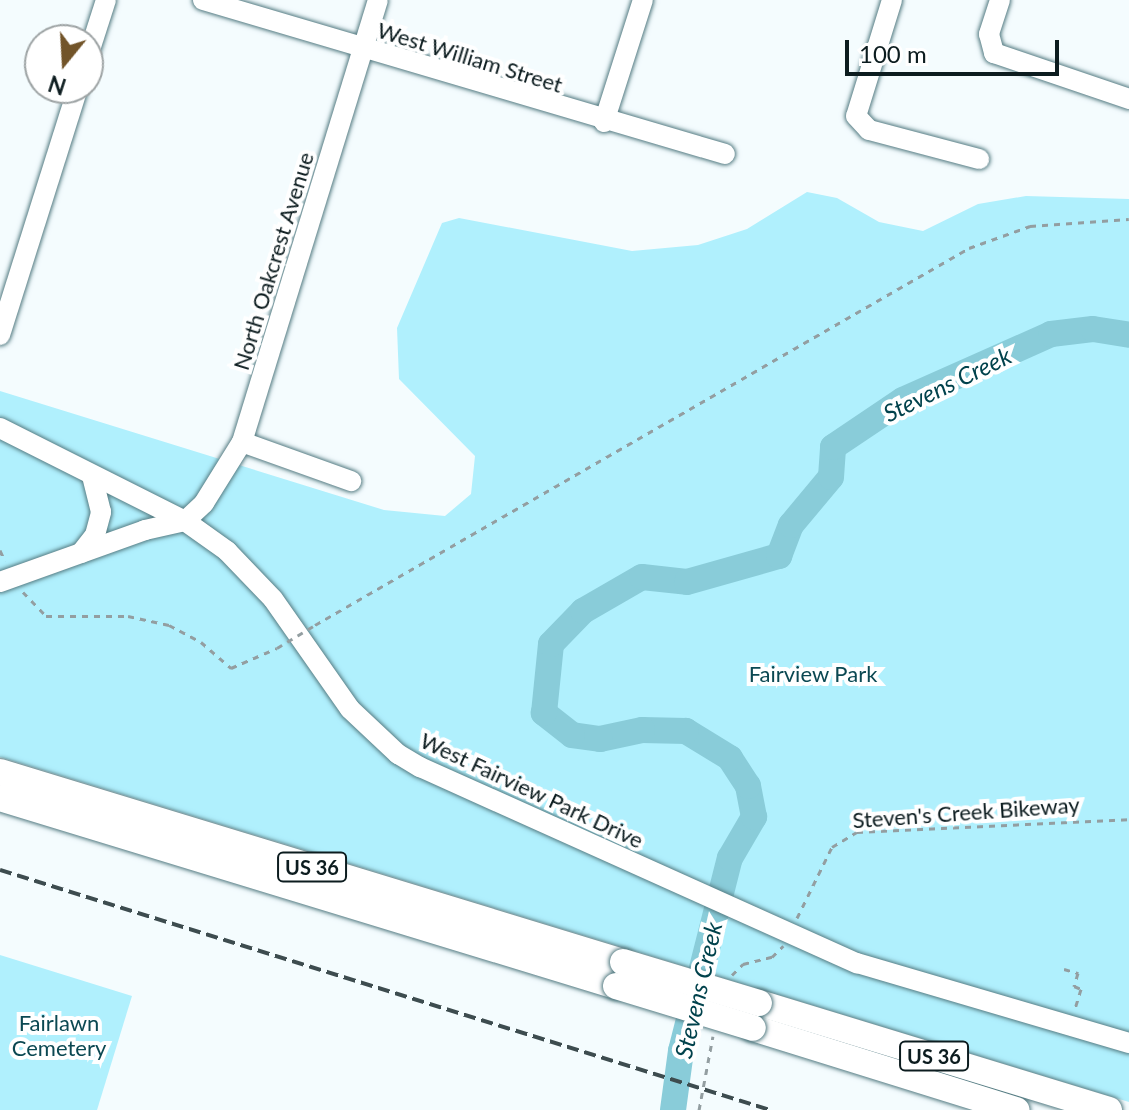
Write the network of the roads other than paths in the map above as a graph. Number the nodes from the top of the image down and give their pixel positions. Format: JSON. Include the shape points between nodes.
{"nodes":[{"id":1,"x":106,"y":0,"type":"edge"},
{"id":2,"x":203,"y":0,"type":"edge"},
{"id":3,"x":378,"y":0,"type":"edge"},
{"id":4,"x":643,"y":0,"type":"edge"},
{"id":5,"x":892,"y":0,"type":"edge"},
{"id":6,"x":1000,"y":0,"type":"edge"},
{"id":7,"x":98,"y":24,"type":"edge"},
{"id":8,"x":363,"y":49,"type":"junction"},
{"id":9,"x":1129,"y":99,"type":"edge"},
{"id":10,"x":73,"y":104,"type":"edge"},
{"id":11,"x":604,"y":122,"type":"junction"},
{"id":12,"x":725,"y":154,"type":"dead end"},
{"id":13,"x":979,"y":159,"type":"dead end"},
{"id":14,"x":0,"y":335,"type":"edge"},
{"id":15,"x":0,"y":428,"type":"edge"},
{"id":16,"x":242,"y":442,"type":"junction"},
{"id":17,"x":92,"y":475,"type":"junction"},
{"id":18,"x":351,"y":481,"type":"dead end"},
{"id":19,"x":185,"y":521,"type":"junction"},
{"id":20,"x":81,"y":553,"type":"junction"},
{"id":21,"x":7,"y":580,"type":"edge"},
{"id":22,"x":0,"y":772,"type":"edge"},
{"id":23,"x":0,"y":798,"type":"edge"},
{"id":24,"x":619,"y":974,"type":"junction"},
{"id":25,"x":756,"y":1015,"type":"junction"},
{"id":26,"x":1129,"y":1043,"type":"edge"},
{"id":27,"x":1017,"y":1110,"type":"edge"},
{"id":28,"x":1109,"y":1110,"type":"edge"}],
"edges":[{"from":1,"to":7,"type":"street"},
{"from":2,"to":8,"type":"street","name":"West William Street"},
{"from":3,"to":8,"type":"street","name":"North Oakcrest Avenue"},
{"from":4,"to":11,"type":"street"},
{"from":5,"to":13,"type":"street","via":[[856,116],[869,130]]},
{"from":6,"to":9,"type":"street","via":[[989,34],[994,53]]},
{"from":8,"to":11,"type":"street","name":"West William Street"},
{"from":8,"to":16,"type":"street","name":"North Oakcrest Avenue"},
{"from":10,"to":14,"type":"street"},
{"from":11,"to":12,"type":"street","name":"West William Street"},
{"from":15,"to":17,"type":"street","name":"West Fairview Park Drive"},
{"from":16,"to":18,"type":"street"},
{"from":16,"to":19,"type":"street","name":"North Oakcrest Avenue","via":[[204,503]]},
{"from":17,"to":19,"type":"street","name":"West Fairview Park Drive"},
{"from":17,"to":20,"type":"street","via":[[101,512],[95,535]]},
{"from":19,"to":20,"type":"street"},
{"from":19,"to":26,"type":"street","name":"West Fairview Park Drive","via":[[253,576],[331,686],[398,754],[789,934],[901,978]]},
{"from":20,"to":21,"type":"street"},
{"from":22,"to":24,"type":"main road","number":"US 36"},
{"from":23,"to":24,"type":"main road","number":"US 36"},
{"from":24,"to":25,"type":"main road","number":"US 36","bridge":true},
{"from":25,"to":27,"type":"main road","number":"US 36"},
{"from":25,"to":28,"type":"main road","number":"US 36"}]}
